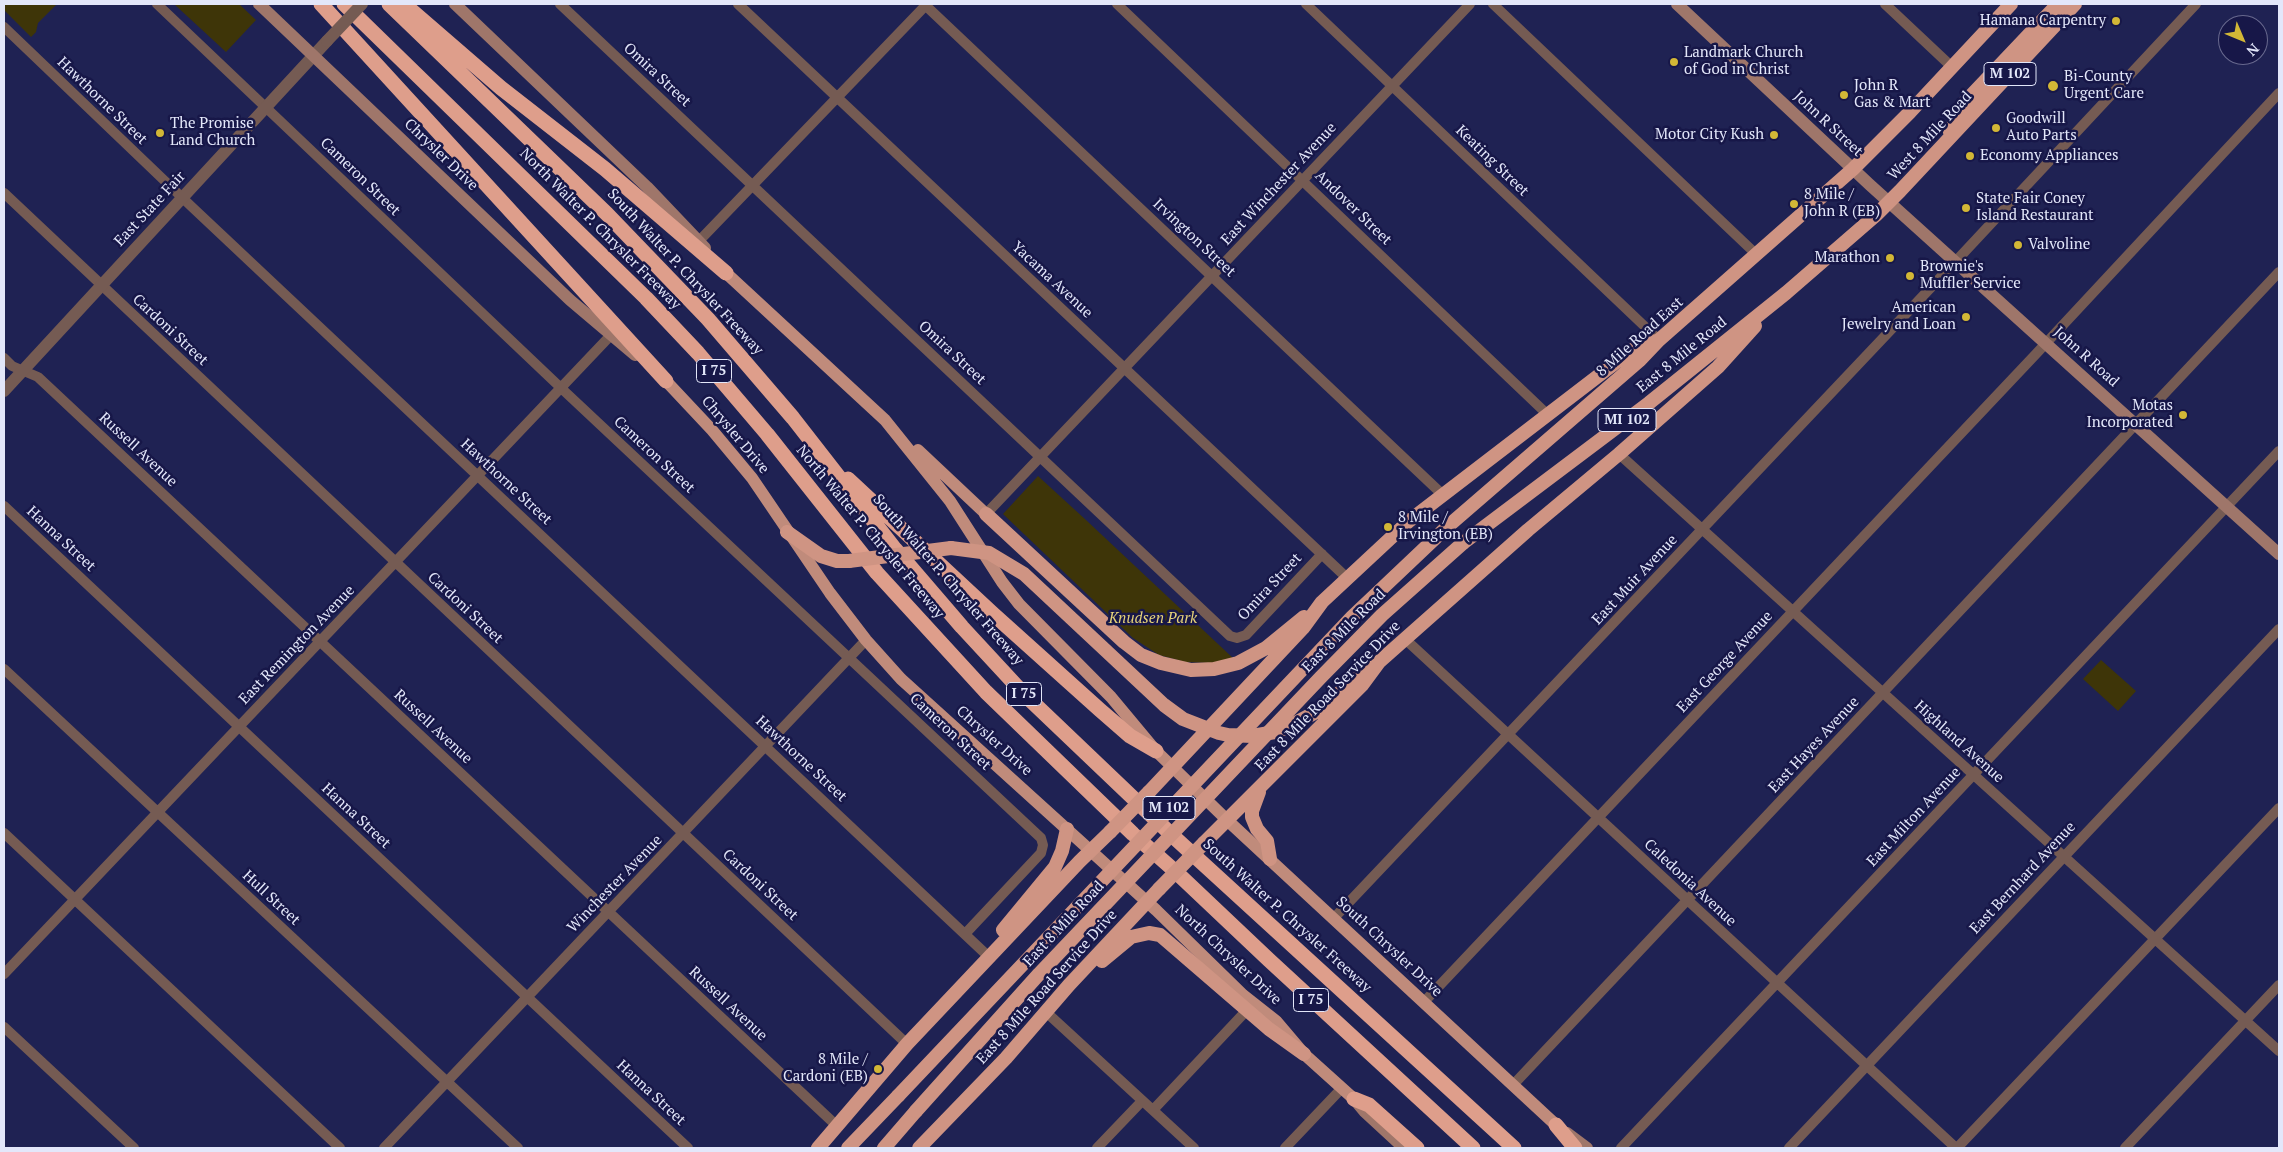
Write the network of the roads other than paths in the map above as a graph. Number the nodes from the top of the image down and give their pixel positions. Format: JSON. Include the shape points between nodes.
{"nodes":[{"id":1,"x":157,"y":4,"type":"edge"},
{"id":2,"x":259,"y":4,"type":"edge"},
{"id":3,"x":321,"y":4,"type":"edge"},
{"id":4,"x":344,"y":4,"type":"edge"},
{"id":5,"x":362,"y":4,"type":"edge"},
{"id":6,"x":389,"y":4,"type":"edge"},
{"id":7,"x":404,"y":4,"type":"edge"},
{"id":8,"x":455,"y":4,"type":"edge"},
{"id":9,"x":560,"y":4,"type":"edge"},
{"id":10,"x":738,"y":4,"type":"edge"},
{"id":11,"x":926,"y":4,"type":"edge"},
{"id":12,"x":1117,"y":4,"type":"edge"},
{"id":13,"x":1306,"y":4,"type":"edge"},
{"id":14,"x":1470,"y":4,"type":"edge"},
{"id":15,"x":1493,"y":4,"type":"edge"},
{"id":16,"x":1677,"y":4,"type":"edge"},
{"id":17,"x":1885,"y":4,"type":"edge"},
{"id":18,"x":2011,"y":4,"type":"edge"},
{"id":19,"x":2058,"y":4,"type":"edge"},
{"id":20,"x":2075,"y":4,"type":"edge"},
{"id":21,"x":2196,"y":4,"type":"edge"},
{"id":22,"x":4,"y":27,"type":"edge"},
{"id":23,"x":313,"y":56,"type":"junction"},
{"id":24,"x":1952,"y":67,"type":"junction"},
{"id":25,"x":1392,"y":86,"type":"junction"},
{"id":26,"x":2279,"y":93,"type":"edge"},
{"id":27,"x":837,"y":97,"type":"junction"},
{"id":28,"x":265,"y":108,"type":"junction"},
{"id":29,"x":1944,"y":144,"type":"junction"},
{"id":30,"x":1853,"y":169,"type":"junction"},
{"id":31,"x":1302,"y":181,"type":"junction"},
{"id":32,"x":1870,"y":185,"type":"joint"},
{"id":33,"x":753,"y":186,"type":"junction"},
{"id":34,"x":4,"y":193,"type":"edge"},
{"id":35,"x":182,"y":198,"type":"junction"},
{"id":36,"x":1890,"y":202,"type":"junction"},
{"id":37,"x":699,"y":242,"type":"junction"},
{"id":38,"x":1757,"y":255,"type":"junction"},
{"id":39,"x":1956,"y":261,"type":"junction"},
{"id":40,"x":2279,"y":272,"type":"edge"},
{"id":41,"x":726,"y":273,"type":"junction"},
{"id":42,"x":1213,"y":276,"type":"junction"},
{"id":43,"x":101,"y":286,"type":"junction"},
{"id":44,"x":1786,"y":293,"type":"junction"},
{"id":45,"x":611,"y":335,"type":"junction"},
{"id":46,"x":1659,"y":340,"type":"junction"},
{"id":47,"x":2047,"y":343,"type":"junction"},
{"id":48,"x":4,"y":358,"type":"edge"},
{"id":49,"x":1124,"y":368,"type":"junction"},
{"id":50,"x":24,"y":370,"type":"junction"},
{"id":51,"x":666,"y":380,"type":"junction"},
{"id":52,"x":561,"y":388,"type":"junction"},
{"id":53,"x":4,"y":391,"type":"edge"},
{"id":54,"x":1547,"y":414,"type":"junction"},
{"id":55,"x":885,"y":420,"type":"junction"},
{"id":56,"x":2137,"y":424,"type":"junction"},
{"id":57,"x":2279,"y":451,"type":"edge"},
{"id":58,"x":1619,"y":454,"type":"junction"},
{"id":59,"x":822,"y":456,"type":"junction"},
{"id":60,"x":1040,"y":457,"type":"junction"},
{"id":61,"x":478,"y":476,"type":"junction"},
{"id":62,"x":1443,"y":495,"type":"junction"},
{"id":63,"x":4,"y":506,"type":"edge"},
{"id":64,"x":2228,"y":506,"type":"junction"},
{"id":65,"x":986,"y":514,"type":"junction"},
{"id":66,"x":1446,"y":527,"type":"joint"},
{"id":67,"x":1702,"y":530,"type":"junction"},
{"id":68,"x":787,"y":532,"type":"junction"},
{"id":69,"x":1464,"y":543,"type":"joint"},
{"id":70,"x":983,"y":552,"type":"junction"},
{"id":71,"x":1322,"y":554,"type":"junction"},
{"id":72,"x":2279,"y":554,"type":"edge"},
{"id":73,"x":395,"y":563,"type":"junction"},
{"id":74,"x":1346,"y":577,"type":"junction"},
{"id":75,"x":1325,"y":599,"type":"junction"},
{"id":76,"x":1793,"y":612,"type":"junction"},
{"id":77,"x":2279,"y":629,"type":"edge"},
{"id":78,"x":1405,"y":638,"type":"junction"},
{"id":79,"x":866,"y":640,"type":"junction"},
{"id":80,"x":321,"y":642,"type":"junction"},
{"id":81,"x":849,"y":657,"type":"junction"},
{"id":82,"x":1379,"y":662,"type":"junction"},
{"id":83,"x":4,"y":669,"type":"edge"},
{"id":84,"x":1883,"y":693,"type":"junction"},
{"id":85,"x":240,"y":727,"type":"junction"},
{"id":86,"x":1208,"y":729,"type":"junction"},
{"id":87,"x":1508,"y":735,"type":"junction"},
{"id":88,"x":766,"y":747,"type":"junction"},
{"id":89,"x":1156,"y":751,"type":"junction"},
{"id":90,"x":1172,"y":767,"type":"junction"},
{"id":91,"x":1974,"y":776,"type":"junction"},
{"id":92,"x":1261,"y":787,"type":"junction"},
{"id":93,"x":2279,"y":808,"type":"edge"},
{"id":94,"x":157,"y":813,"type":"junction"},
{"id":95,"x":1598,"y":818,"type":"junction"},
{"id":96,"x":1227,"y":820,"type":"junction"},
{"id":97,"x":1067,"y":829,"type":"junction"},
{"id":98,"x":4,"y":833,"type":"edge"},
{"id":99,"x":683,"y":834,"type":"junction"},
{"id":100,"x":1091,"y":851,"type":"junction"},
{"id":101,"x":2064,"y":857,"type":"junction"},
{"id":102,"x":1270,"y":859,"type":"junction"},
{"id":103,"x":75,"y":900,"type":"junction"},
{"id":104,"x":1688,"y":900,"type":"junction"},
{"id":105,"x":1147,"y":902,"type":"junction"},
{"id":106,"x":608,"y":913,"type":"junction"},
{"id":107,"x":1334,"y":918,"type":"junction"},
{"id":108,"x":964,"y":934,"type":"junction"},
{"id":109,"x":2155,"y":939,"type":"junction"},
{"id":110,"x":989,"y":957,"type":"junction"},
{"id":111,"x":4,"y":974,"type":"edge"},
{"id":112,"x":1778,"y":983,"type":"junction"},
{"id":113,"x":1069,"y":985,"type":"junction"},
{"id":114,"x":2279,"y":985,"type":"edge"},
{"id":115,"x":1243,"y":995,"type":"junction"},
{"id":116,"x":526,"y":998,"type":"junction"},
{"id":117,"x":1424,"y":1002,"type":"junction"},
{"id":118,"x":1247,"y":1010,"type":"junction"},
{"id":119,"x":1046,"y":1012,"type":"junction"},
{"id":120,"x":2246,"y":1021,"type":"junction"},
{"id":121,"x":4,"y":1027,"type":"edge"},
{"id":122,"x":907,"y":1044,"type":"junction"},
{"id":123,"x":2279,"y":1051,"type":"edge"},
{"id":124,"x":1304,"y":1054,"type":"junction"},
{"id":125,"x":1867,"y":1066,"type":"junction"},
{"id":126,"x":447,"y":1081,"type":"junction"},
{"id":127,"x":1513,"y":1085,"type":"junction"},
{"id":128,"x":1342,"y":1088,"type":"junction"},
{"id":129,"x":1354,"y":1099,"type":"junction"},
{"id":130,"x":1142,"y":1100,"type":"junction"},
{"id":131,"x":1153,"y":1110,"type":"junction"},
{"id":132,"x":1556,"y":1125,"type":"junction"},
{"id":133,"x":837,"y":1126,"type":"junction"},
{"id":134,"x":134,"y":1148,"type":"edge"},
{"id":135,"x":340,"y":1148,"type":"edge"},
{"id":136,"x":384,"y":1148,"type":"edge"},
{"id":137,"x":518,"y":1148,"type":"edge"},
{"id":138,"x":688,"y":1148,"type":"edge"},
{"id":139,"x":818,"y":1148,"type":"edge"},
{"id":140,"x":848,"y":1148,"type":"edge"},
{"id":141,"x":884,"y":1148,"type":"edge"},
{"id":142,"x":919,"y":1148,"type":"edge"},
{"id":143,"x":1097,"y":1148,"type":"edge"},
{"id":144,"x":1194,"y":1148,"type":"edge"},
{"id":145,"x":1285,"y":1148,"type":"edge"},
{"id":146,"x":1404,"y":1148,"type":"edge"},
{"id":147,"x":1417,"y":1148,"type":"edge"},
{"id":148,"x":1473,"y":1148,"type":"edge"},
{"id":149,"x":1514,"y":1148,"type":"edge"},
{"id":150,"x":1575,"y":1148,"type":"edge"},
{"id":151,"x":1587,"y":1148,"type":"edge"},
{"id":152,"x":1620,"y":1148,"type":"edge"},
{"id":153,"x":1789,"y":1148,"type":"edge"},
{"id":154,"x":1957,"y":1148,"type":"edge"},
{"id":155,"x":2125,"y":1148,"type":"edge"}],
"edges":[{"from":1,"to":28,"type":"street","name":"Cameron Street"},
{"from":2,"to":23,"type":"main road","name":"Chrysler Drive"},
{"from":3,"to":51,"type":"highway"},
{"from":4,"to":148,"type":"highway","name":"North Walter P. Chrysler Freeway","number":"I 75","via":[[692,346],[767,434],[877,573],[986,692],[1119,822]]},
{"from":5,"to":23,"type":"street","name":"East State Fair","bridge":true},
{"from":6,"to":59,"type":"highway","name":"South Walter P. Chrysler Freeway","number":"I 75","via":[[668,276],[751,368]]},
{"from":7,"to":41,"type":"highway"},
{"from":8,"to":37,"type":"main road","via":[[647,187]]},
{"from":9,"to":33,"type":"street","name":"Omira Street"},
{"from":10,"to":27,"type":"street","name":"Yacama Avenue"},
{"from":11,"to":27,"type":"street"},
{"from":11,"to":42,"type":"street","name":"Irvington Street"},
{"from":12,"to":31,"type":"street","name":"Andover Street"},
{"from":13,"to":25,"type":"street","name":"Keating Street"},
{"from":14,"to":25,"type":"street","name":"East Winchester Avenue"},
{"from":15,"to":38,"type":"street"},
{"from":16,"to":30,"type":"main road","name":"John R Street"},
{"from":17,"to":24,"type":"street"},
{"from":18,"to":24,"type":"highway","number":"M 102"},
{"from":19,"to":29,"type":"highway","via":[[1964,103]]},
{"from":20,"to":29,"type":"highway","name":"West 8 Mile Road","number":"M 102"},
{"from":21,"to":39,"type":"street","name":"East Muir Avenue"},
{"from":22,"to":35,"type":"street","name":"Hawthorne Street"},
{"from":23,"to":28,"type":"street","name":"East State Fair"},
{"from":23,"to":45,"type":"main road","name":"Chrysler Drive"},
{"from":24,"to":30,"type":"highway","number":"M 102"},
{"from":25,"to":31,"type":"street","name":"East Winchester Avenue"},
{"from":25,"to":46,"type":"street","name":"Keating Street"},
{"from":26,"to":47,"type":"street","name":"East George Avenue"},
{"from":27,"to":33,"type":"street"},
{"from":27,"to":49,"type":"street","name":"Yacama Avenue"},
{"from":28,"to":35,"type":"street","name":"East State Fair"},
{"from":28,"to":52,"type":"street","name":"Cameron Street"},
{"from":29,"to":36,"type":"highway","name":"West 8 Mile Road","number":"M 102"},
{"from":30,"to":32,"type":"main road","name":"John R Street"},
{"from":30,"to":38,"type":"highway","name":"8 Mile Road East","number":"M 102"},
{"from":31,"to":42,"type":"street","name":"East Winchester Avenue"},
{"from":31,"to":54,"type":"street","name":"Andover Street"},
{"from":32,"to":36,"type":"main road","name":"John R Road"},
{"from":33,"to":37,"type":"street"},
{"from":33,"to":60,"type":"street","name":"Omira Street"},
{"from":34,"to":43,"type":"street","name":"Cardoni Street"},
{"from":35,"to":43,"type":"street","name":"East State Fair"},
{"from":35,"to":61,"type":"street","name":"Hawthorne Street"},
{"from":36,"to":39,"type":"main road","name":"John R Road"},
{"from":36,"to":44,"type":"highway","name":"East 8 Mile Road","number":"M 102"},
{"from":37,"to":41,"type":"main road"},
{"from":38,"to":46,"type":"highway","name":"8 Mile Road East","number":"M 102"},
{"from":39,"to":47,"type":"main road","name":"John R Road"},
{"from":39,"to":67,"type":"street","name":"East Muir Avenue"},
{"from":40,"to":56,"type":"street","name":"East Hayes Avenue"},
{"from":41,"to":55,"type":"main road"},
{"from":42,"to":49,"type":"street","name":"East Winchester Avenue"},
{"from":42,"to":62,"type":"street","name":"Irvington Street"},
{"from":43,"to":50,"type":"street","name":"East State Fair"},
{"from":43,"to":73,"type":"street","name":"Cardoni Street"},
{"from":44,"to":58,"type":"highway","name":"East 8 Mile Road Service Drive","via":[[1718,367]]},
{"from":44,"to":69,"type":"highway","name":"East 8 Mile Road","number":"MI 102","via":[[1638,412]]},
{"from":45,"to":51,"type":"main road","name":"Chrysler Drive"},
{"from":45,"to":52,"type":"street","name":"East Remington Avenue"},
{"from":46,"to":54,"type":"highway","via":[[1632,350]]},
{"from":46,"to":66,"type":"highway","name":"8 Mile Road East","number":"MI 102"},
{"from":47,"to":56,"type":"main road","name":"John R Road"},
{"from":47,"to":76,"type":"street","name":"East George Avenue"},
{"from":48,"to":50,"type":"street","name":"Russell Avenue","via":[[12,366]]},
{"from":49,"to":60,"type":"street","name":"East Winchester Avenue"},
{"from":49,"to":71,"type":"street","name":"Yacama Avenue"},
{"from":50,"to":53,"type":"street","name":"East State Fair"},
{"from":50,"to":80,"type":"street","name":"Russell Avenue","via":[[38,377]]},
{"from":51,"to":68,"type":"main road","name":"Chrysler Drive","via":[[752,478]]},
{"from":52,"to":61,"type":"street","name":"East Remington Avenue"},
{"from":52,"to":81,"type":"street","name":"Cameron Street"},
{"from":54,"to":62,"type":"highway"},
{"from":55,"to":65,"type":"main road"},
{"from":55,"to":70,"type":"main road","via":[[950,501]]},
{"from":56,"to":64,"type":"main road","name":"John R Road"},
{"from":56,"to":84,"type":"street","name":"East Hayes Avenue"},
{"from":57,"to":64,"type":"street","name":"East Milton Avenue"},
{"from":58,"to":67,"type":"street","name":"Highland Avenue"},
{"from":58,"to":78,"type":"highway","name":"East 8 Mile Road Service Drive"},
{"from":59,"to":89,"type":"highway","via":[[1093,704],[1130,736]]},
{"from":59,"to":149,"type":"highway","name":"South Walter P. Chrysler Freeway","number":"I 75","via":[[895,549],[1024,694],[1175,838]]},
{"from":60,"to":65,"type":"street","name":"East Winchester Avenue"},
{"from":60,"to":71,"type":"street","name":"Omira Street","via":[[1234,638],[1246,635]]},
{"from":61,"to":73,"type":"street","name":"East Remington Avenue"},
{"from":61,"to":88,"type":"street","name":"Hawthorne Street"},
{"from":62,"to":74,"type":"highway"},
{"from":63,"to":85,"type":"street","name":"Hanna Street"},
{"from":64,"to":72,"type":"main road","name":"John R Road"},
{"from":64,"to":91,"type":"street","name":"East Milton Avenue"},
{"from":65,"to":75,"type":"highway","via":[[1124,642],[1141,655],[1173,667],[1202,670],[1238,663],[1274,643]]},
{"from":66,"to":140,"type":"highway","name":"East 8 Mile Road","number":"M 102","bridge":true,"via":[[1352,616]]},
{"from":67,"to":76,"type":"street","name":"Highland Avenue"},
{"from":67,"to":87,"type":"street","name":"East Muir Avenue"},
{"from":68,"to":70,"type":"highway","bridge":true,"via":[[821,556],[837,561],[951,548]]},
{"from":68,"to":79,"type":"main road","name":"Chrysler Drive"},
{"from":69,"to":141,"type":"highway","name":"East 8 Mile Road","number":"M 102","bridge":true,"via":[[1382,615],[1321,676],[1039,974]]},
{"from":70,"to":86,"type":"highway","via":[[1007,562],[1024,574],[1164,705],[1183,719]]},
{"from":70,"to":89,"type":"main road","via":[[1026,612],[1111,697]]},
{"from":71,"to":74,"type":"street","name":"Yacama Avenue"},
{"from":73,"to":80,"type":"street","name":"East Remington Avenue"},
{"from":73,"to":99,"type":"street","name":"Cardoni Street"},
{"from":74,"to":75,"type":"highway"},
{"from":75,"to":86,"type":"highway","via":[[1303,628]]},
{"from":76,"to":84,"type":"street","name":"Highland Avenue"},
{"from":76,"to":95,"type":"street","name":"East George Avenue"},
{"from":77,"to":101,"type":"street","name":"East Bernhard Avenue"},
{"from":78,"to":82,"type":"highway","name":"East 8 Mile Road Service Drive"},
{"from":78,"to":87,"type":"street","name":"Caledonia Avenue"},
{"from":79,"to":81,"type":"street","name":"Winchester Avenue"},
{"from":79,"to":97,"type":"main road","name":"Chrysler Drive","via":[[901,679]]},
{"from":80,"to":85,"type":"street","name":"East Remington Avenue"},
{"from":80,"to":106,"type":"street","name":"Russell Avenue"},
{"from":81,"to":88,"type":"street","name":"Winchester Avenue"},
{"from":81,"to":108,"type":"street","name":"Cameron Street","via":[[1043,841],[1041,853]]},
{"from":82,"to":86,"type":"highway","via":[[1316,712],[1288,728],[1246,736]]},
{"from":82,"to":92,"type":"highway","name":"East 8 Mile Road Service Drive","via":[[1362,685]]},
{"from":83,"to":94,"type":"street","name":"Hull Street"},
{"from":84,"to":91,"type":"street","name":"Highland Avenue"},
{"from":84,"to":104,"type":"street","name":"East Hayes Avenue"},
{"from":85,"to":94,"type":"street","name":"East Remington Avenue"},
{"from":85,"to":116,"type":"street","name":"Hanna Street"},
{"from":86,"to":90,"type":"highway"},
{"from":87,"to":95,"type":"street","name":"Caledonia Avenue"},
{"from":87,"to":107,"type":"street","name":"East Muir Avenue"},
{"from":88,"to":99,"type":"street","name":"Winchester Avenue"},
{"from":88,"to":108,"type":"street","name":"Hawthorne Street"},
{"from":89,"to":90,"type":"main road"},
{"from":90,"to":96,"type":"main road","name":"South Chrysler Drive"},
{"from":90,"to":100,"type":"highway","name":"East 8 Mile Road","bridge":true},
{"from":91,"to":101,"type":"street","name":"Highland Avenue"},
{"from":91,"to":112,"type":"street","name":"East Milton Avenue"},
{"from":92,"to":96,"type":"highway","name":"East 8 Mile Road Service Drive"},
{"from":92,"to":102,"type":"highway","via":[[1252,815],[1256,829],[1267,841]]},
{"from":93,"to":109,"type":"street"},
{"from":94,"to":103,"type":"street","name":"East Remington Avenue"},
{"from":94,"to":126,"type":"street","name":"Hull Street"},
{"from":95,"to":104,"type":"street","name":"Caledonia Avenue"},
{"from":95,"to":117,"type":"street","name":"East George Avenue"},
{"from":96,"to":102,"type":"main road","name":"South Chrysler Drive"},
{"from":96,"to":105,"type":"highway","name":"East 8 Mile Road Service Drive","bridge":true},
{"from":97,"to":100,"type":"main road","name":"Chrysler Drive"},
{"from":97,"to":110,"type":"highway","via":[[1055,868],[996,939]]},
{"from":98,"to":103,"type":"street"},
{"from":99,"to":106,"type":"street","name":"Winchester Avenue"},
{"from":99,"to":122,"type":"street","name":"Cardoni Street"},
{"from":100,"to":105,"type":"main road","name":"North Chrysler Drive"},
{"from":100,"to":110,"type":"highway","name":"East 8 Mile Road"},
{"from":101,"to":109,"type":"street","name":"Highland Avenue"},
{"from":101,"to":125,"type":"street","name":"East Bernhard Avenue"},
{"from":102,"to":107,"type":"main road","name":"South Chrysler Drive"},
{"from":103,"to":111,"type":"street","name":"East Remington Avenue"},
{"from":103,"to":135,"type":"street"},
{"from":104,"to":112,"type":"street","name":"Caledonia Avenue"},
{"from":104,"to":127,"type":"street","name":"East Hayes Avenue"},
{"from":105,"to":113,"type":"highway","name":"East 8 Mile Road Service Drive"},
{"from":105,"to":115,"type":"main road","name":"North Chrysler Drive"},
{"from":106,"to":116,"type":"street","name":"Winchester Avenue"},
{"from":106,"to":133,"type":"street","name":"Russell Avenue"},
{"from":107,"to":117,"type":"main road","name":"South Chrysler Drive"},
{"from":108,"to":110,"type":"street","name":"Hawthorne Street"},
{"from":109,"to":120,"type":"street","name":"Highland Avenue"},
{"from":109,"to":154,"type":"street"},
{"from":110,"to":122,"type":"highway","name":"East 8 Mile Road"},
{"from":112,"to":125,"type":"street","name":"Caledonia Avenue"},
{"from":112,"to":152,"type":"street","name":"East Milton Avenue"},
{"from":113,"to":118,"type":"highway","via":[[1131,937],[1154,933],[1168,940]]},
{"from":113,"to":119,"type":"highway","name":"East 8 Mile Road Service Drive"},
{"from":114,"to":120,"type":"street"},
{"from":115,"to":118,"type":"street"},
{"from":115,"to":124,"type":"main road","name":"North Chrysler Drive","via":[[1276,1021]]},
{"from":116,"to":126,"type":"street","name":"Winchester Avenue"},
{"from":116,"to":138,"type":"street","name":"Hanna Street"},
{"from":117,"to":127,"type":"main road","name":"South Chrysler Drive"},
{"from":118,"to":124,"type":"highway"},
{"from":118,"to":131,"type":"street"},
{"from":119,"to":130,"type":"street"},
{"from":119,"to":142,"type":"highway","name":"East 8 Mile Road Service Drive"},
{"from":120,"to":123,"type":"street","name":"Highland Avenue"},
{"from":120,"to":155,"type":"street"},
{"from":121,"to":134,"type":"street"},
{"from":122,"to":133,"type":"highway","name":"East 8 Mile Road"},
{"from":124,"to":128,"type":"main road","name":"North Chrysler Drive"},
{"from":125,"to":153,"type":"street","name":"East Bernhard Avenue"},
{"from":125,"to":154,"type":"street","name":"Caledonia Avenue"},
{"from":126,"to":136,"type":"street","name":"Winchester Avenue"},
{"from":126,"to":137,"type":"street","name":"Hull Street"},
{"from":127,"to":132,"type":"main road","name":"South Chrysler Drive"},
{"from":128,"to":129,"type":"main road","name":"North Chrysler Drive"},
{"from":128,"to":145,"type":"street"},
{"from":129,"to":146,"type":"main road","name":"North Chrysler Drive"},
{"from":129,"to":147,"type":"highway","via":[[1369,1105]]},
{"from":130,"to":131,"type":"street"},
{"from":130,"to":143,"type":"street"},
{"from":131,"to":144,"type":"street"},
{"from":132,"to":150,"type":"highway"},
{"from":132,"to":151,"type":"main road","name":"South Chrysler Drive"},
{"from":133,"to":139,"type":"highway","name":"East 8 Mile Road"}]}
